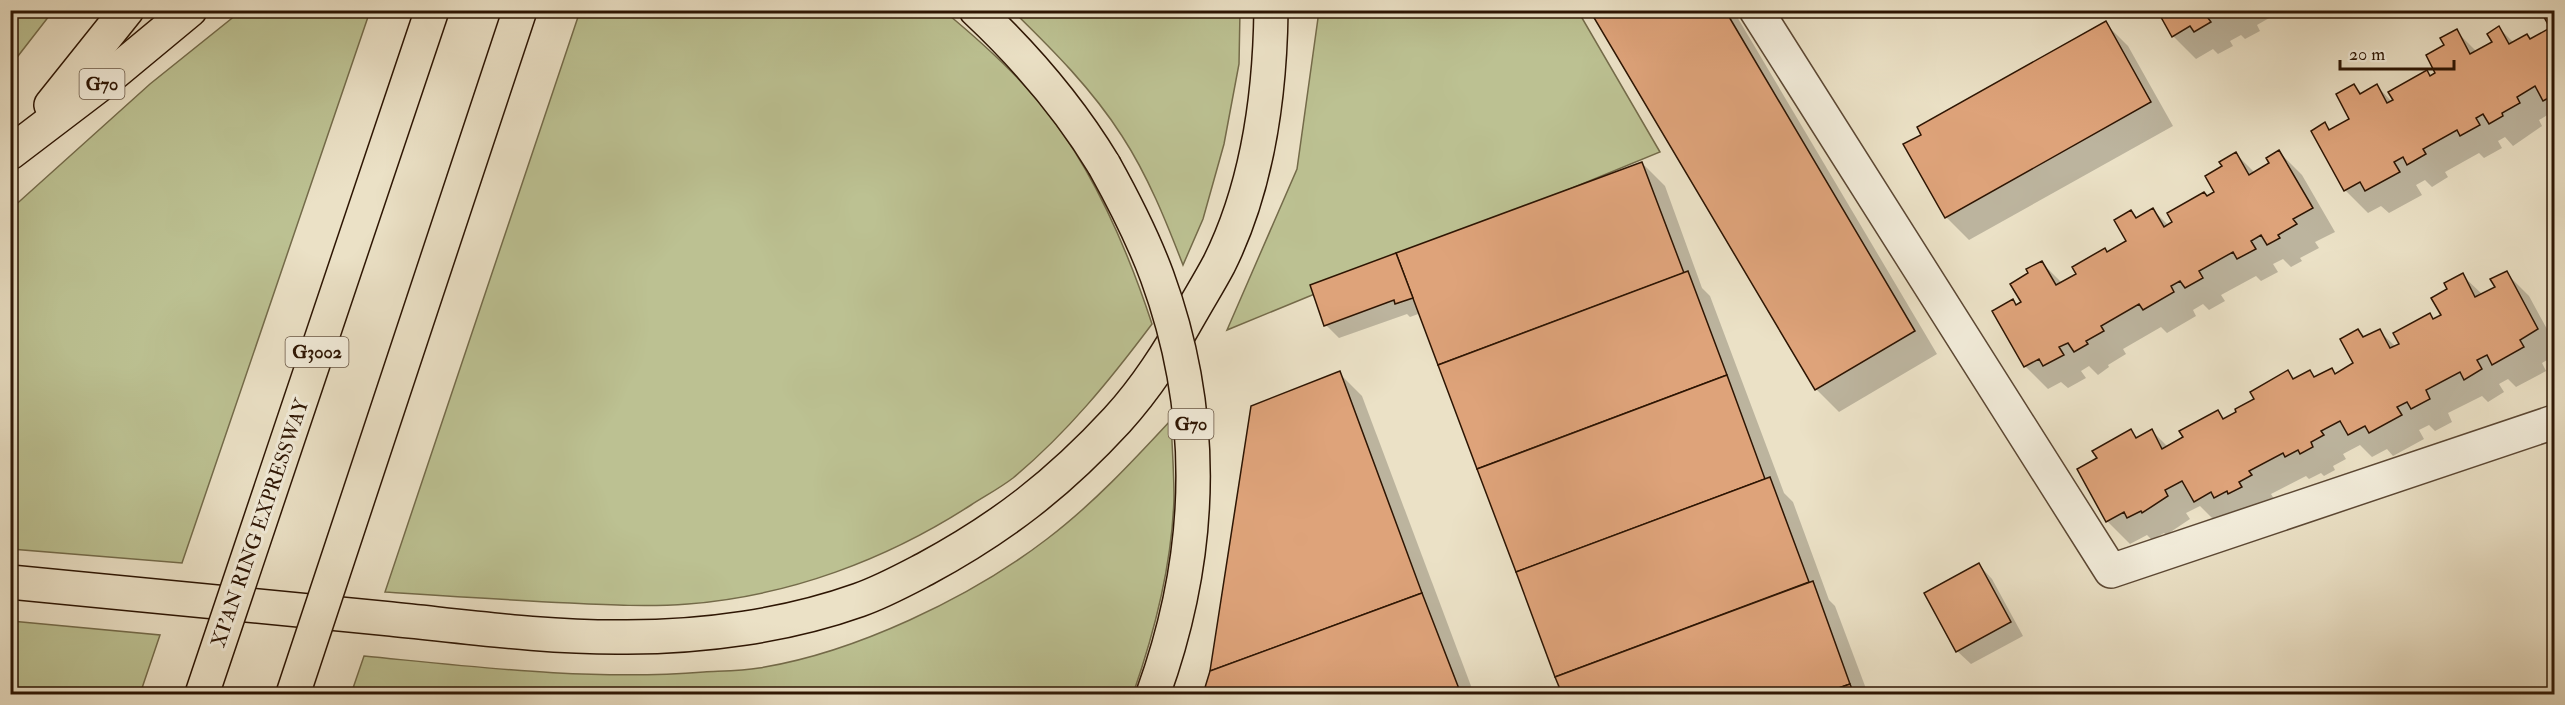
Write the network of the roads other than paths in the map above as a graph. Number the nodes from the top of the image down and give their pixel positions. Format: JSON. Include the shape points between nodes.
{"nodes":[{"id":1,"x":127,"y":10,"type":"edge"},
{"id":2,"x":190,"y":10,"type":"edge"},
{"id":3,"x":432,"y":10,"type":"edge"},
{"id":4,"x":519,"y":10,"type":"edge"},
{"id":5,"x":976,"y":10,"type":"edge"},
{"id":6,"x":1271,"y":10,"type":"edge"},
{"id":7,"x":1756,"y":10,"type":"edge"},
{"id":8,"x":10,"y":152,"type":"edge"},
{"id":9,"x":2554,"y":422,"type":"edge"},
{"id":10,"x":10,"y":582,"type":"edge"},
{"id":11,"x":202,"y":694,"type":"edge"},
{"id":12,"x":293,"y":694,"type":"edge"},
{"id":13,"x":1153,"y":694,"type":"edge"}],
"edges":[{"from":1,"to":8,"type":"highway","via":[[72,82]]},
{"from":2,"to":8,"type":"highway","number":"G70"},
{"from":3,"to":11,"type":"highway","name":"XI'AN RING EXPRESSWAY","number":"G3002","bridge":true},
{"from":4,"to":12,"type":"highway","bridge":true},
{"from":5,"to":13,"type":"highway","number":"G70","bridge":true,"via":[[1041,77],[1104,165],[1157,277],[1180,355],[1191,421],[1191,546],[1176,627]]},
{"from":6,"to":10,"type":"highway","via":[[1263,114],[1243,201],[1219,263],[1166,357],[1140,395],[1035,499],[956,552],[880,591],[839,606],[753,626],[627,638],[500,630]]},
{"from":7,"to":9,"type":"street","via":[[2111,571]]}]}
